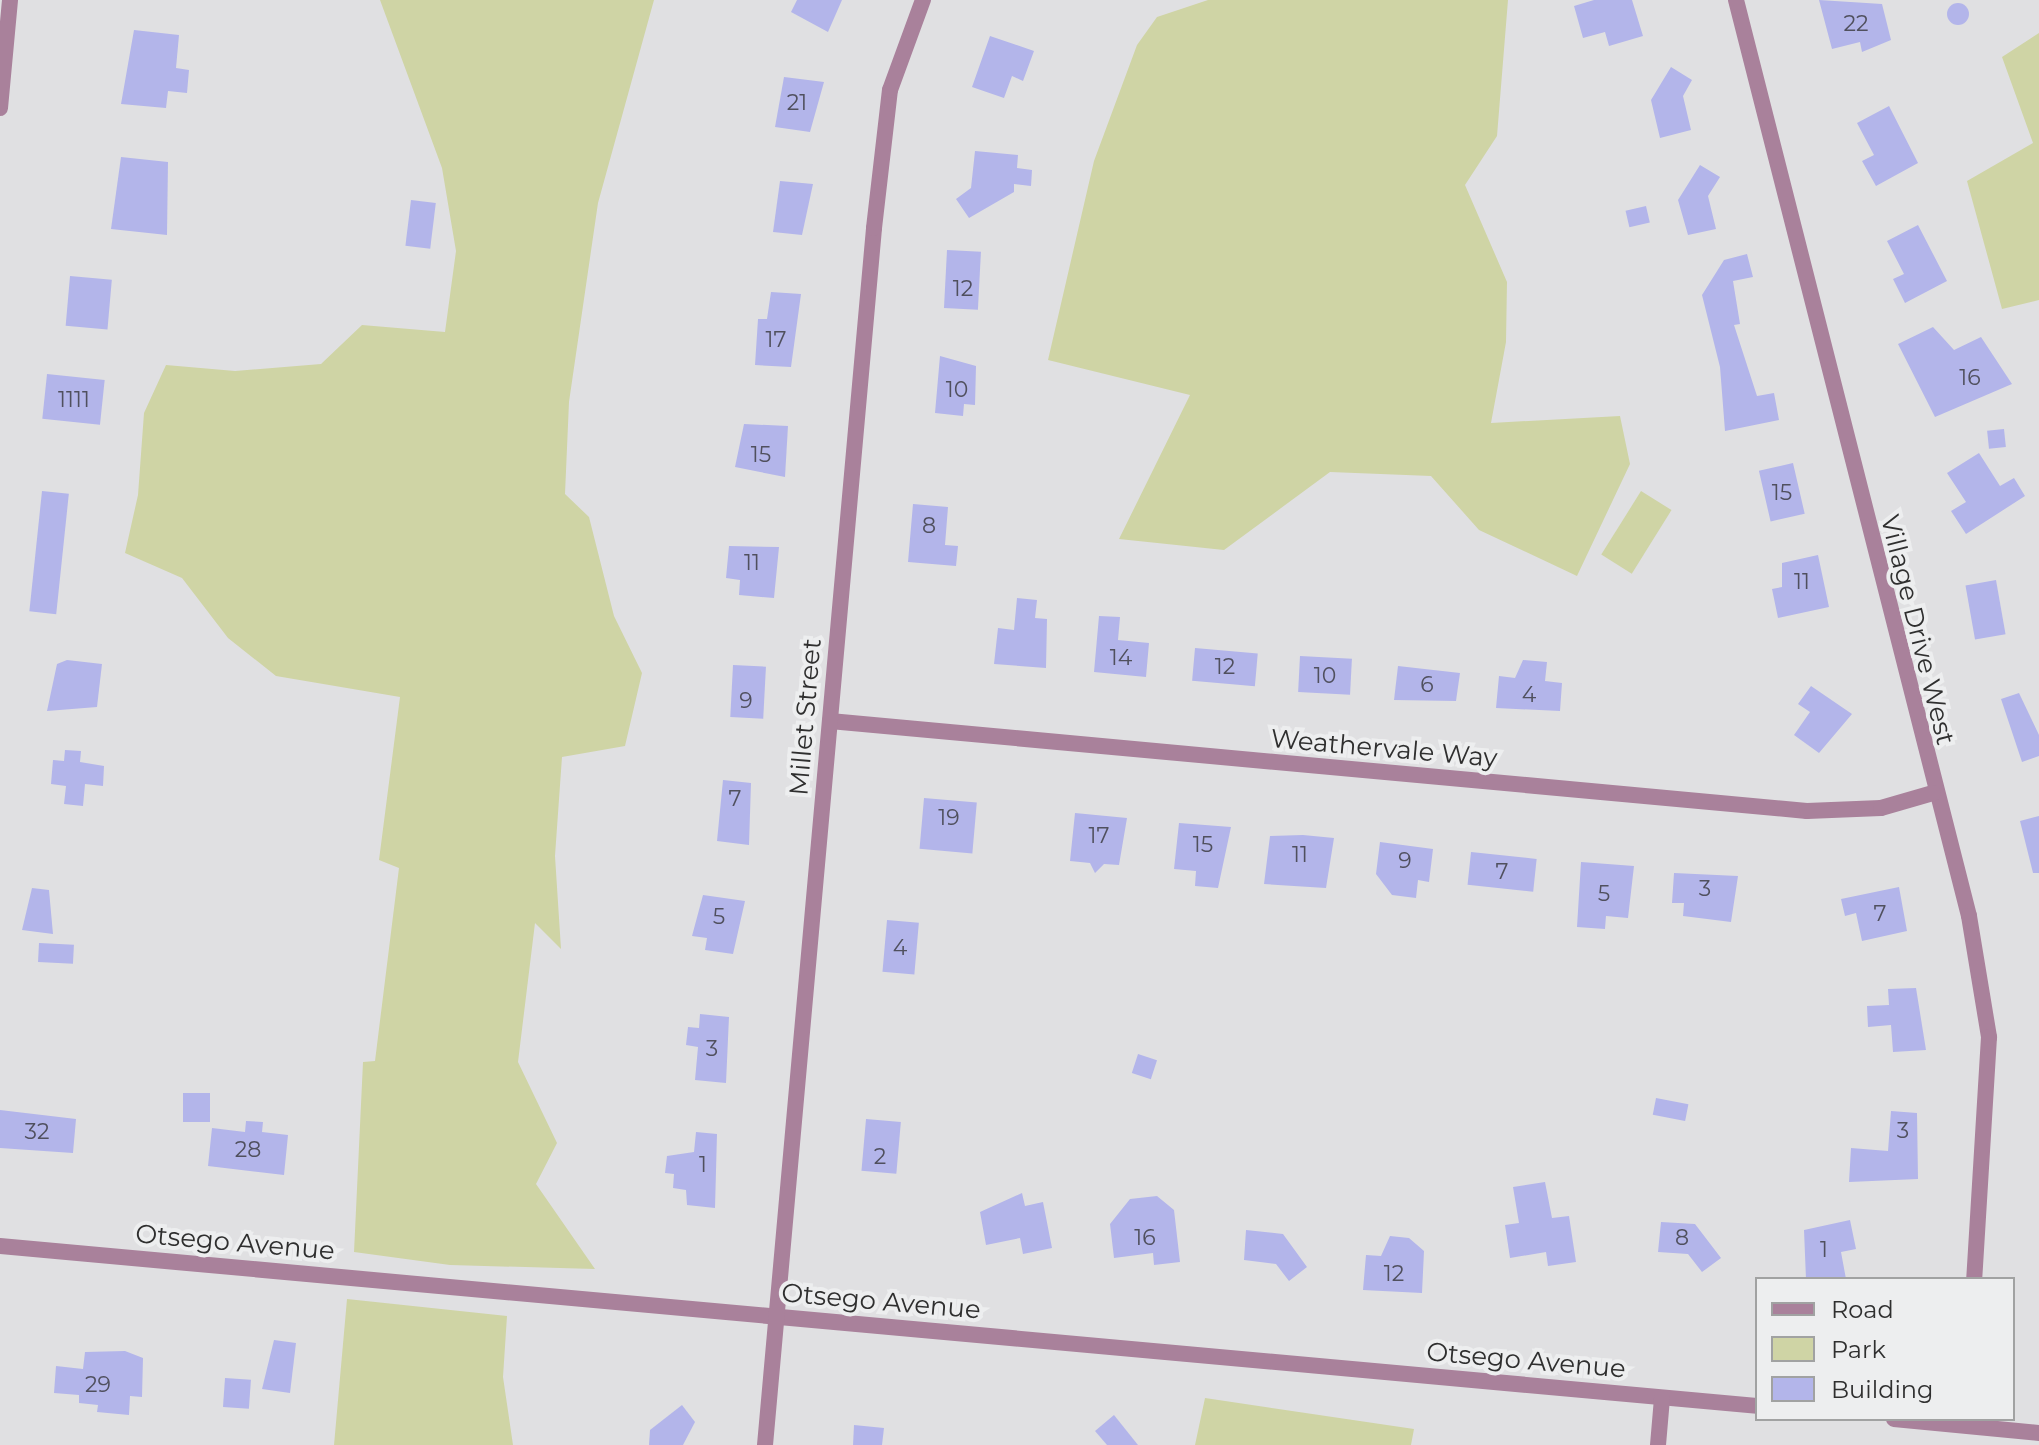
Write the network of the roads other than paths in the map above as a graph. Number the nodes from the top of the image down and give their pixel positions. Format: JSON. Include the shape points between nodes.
{"nodes":[{"id":1,"x":10,"y":0,"type":"edge"},
{"id":2,"x":923,"y":0,"type":"edge"},
{"id":3,"x":1736,"y":0,"type":"edge"},
{"id":4,"x":0,"y":108,"type":"edge"},
{"id":5,"x":830,"y":721,"type":"junction"},
{"id":6,"x":1933,"y":793,"type":"junction"},
{"id":7,"x":0,"y":1246,"type":"edge"},
{"id":8,"x":1974,"y":1277,"type":"edge"},
{"id":9,"x":777,"y":1316,"type":"junction"},
{"id":10,"x":1662,"y":1398,"type":"junction"},
{"id":11,"x":1755,"y":1406,"type":"edge"},
{"id":12,"x":1941,"y":1421,"type":"edge"},
{"id":13,"x":1964,"y":1422,"type":"edge"},
{"id":14,"x":2039,"y":1433,"type":"edge"},
{"id":15,"x":765,"y":1445,"type":"edge"},
{"id":16,"x":1658,"y":1445,"type":"edge"}],
"edges":[{"from":1,"to":4,"type":"street"},
{"from":2,"to":5,"type":"street","name":"Millet Street","via":[[890,90]]},
{"from":3,"to":6,"type":"street","name":"Village Drive West"},
{"from":5,"to":6,"type":"street","name":"Weathervale Way","via":[[1807,811],[1881,808]]},
{"from":5,"to":9,"type":"street","name":"Millet Street"},
{"from":6,"to":8,"type":"street","name":"Village Drive West","via":[[1969,916],[1989,1037]]},
{"from":7,"to":9,"type":"street","name":"Otsego Avenue"},
{"from":9,"to":10,"type":"street","name":"Otsego Avenue"},
{"from":9,"to":15,"type":"street","name":"Millet Street"},
{"from":10,"to":11,"type":"street","name":"Otsego Avenue"},
{"from":10,"to":16,"type":"street"},
{"from":12,"to":13,"type":"street"},
{"from":13,"to":14,"type":"street"}]}
